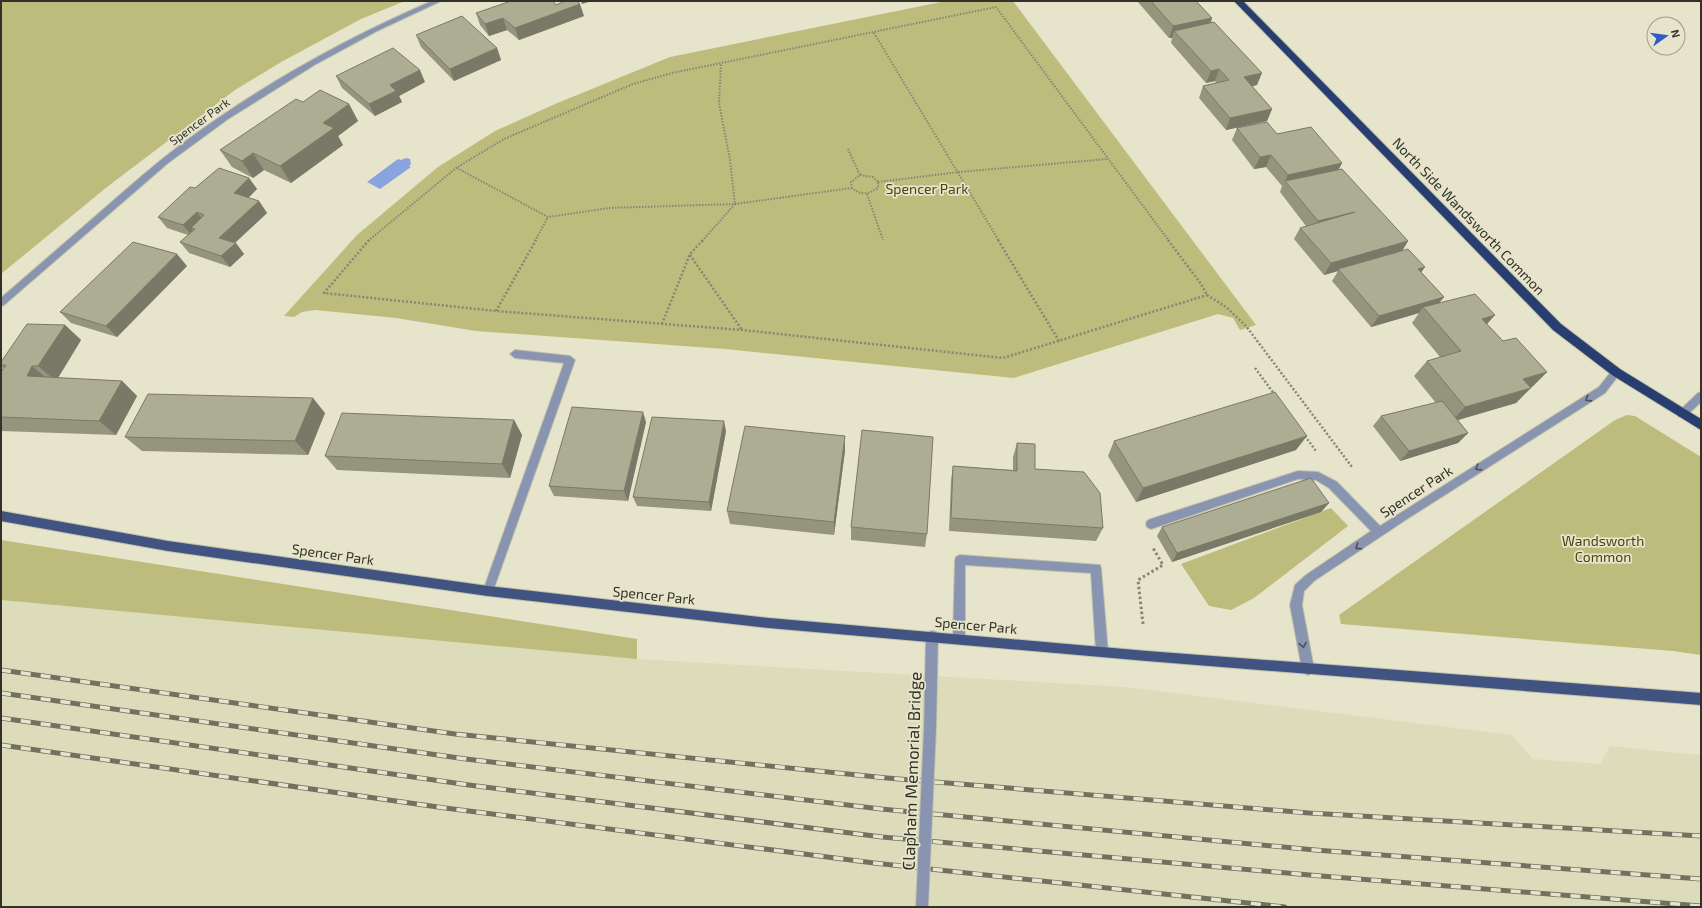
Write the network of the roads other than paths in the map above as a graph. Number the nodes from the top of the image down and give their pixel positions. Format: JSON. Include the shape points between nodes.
{"nodes":[{"id":1,"x":438,"y":1,"type":"edge"},
{"id":2,"x":1238,"y":1,"type":"edge"},
{"id":3,"x":1,"y":303,"type":"edge"},
{"id":4,"x":515,"y":354,"type":"dead end"},
{"id":5,"x":1616,"y":372,"type":"junction"},
{"id":6,"x":1701,"y":396,"type":"edge"},
{"id":7,"x":1682,"y":414,"type":"junction"},
{"id":8,"x":1701,"y":425,"type":"edge"},
{"id":9,"x":1,"y":516,"type":"edge"},
{"id":10,"x":1151,"y":524,"type":"road end"},
{"id":11,"x":1379,"y":532,"type":"junction"},
{"id":12,"x":488,"y":591,"type":"junction"},
{"id":13,"x":932,"y":636,"type":"junction"},
{"id":14,"x":959,"y":638,"type":"junction"},
{"id":15,"x":1102,"y":652,"type":"junction"},
{"id":16,"x":1308,"y":669,"type":"junction"},
{"id":17,"x":1701,"y":699,"type":"edge"},
{"id":18,"x":922,"y":907,"type":"edge"}],
"edges":[{"from":1,"to":3,"type":"street","name":"Spencer Park","via":[[368,32],[288,76],[196,138]]},
{"from":2,"to":5,"type":"highway","name":"North Side Wandsworth Common","via":[[1557,327]]},
{"from":4,"to":12,"type":"street","via":[[570,360]]},
{"from":5,"to":7,"type":"highway","name":"North Side Wandsworth Common"},
{"from":5,"to":11,"type":"street","name":"Spencer Park","one_way":true,"via":[[1602,390]]},
{"from":6,"to":7,"type":"street"},
{"from":7,"to":8,"type":"highway","name":"North Side Wandsworth Common"},
{"from":9,"to":12,"type":"main road","name":"Spencer Park","via":[[168,546]]},
{"from":10,"to":11,"type":"street","via":[[1298,475],[1318,476],[1333,485]]},
{"from":11,"to":16,"type":"street","name":"Spencer Park","one_way":true,"via":[[1310,578],[1299,589],[1296,604]]},
{"from":12,"to":13,"type":"main road","name":"Spencer Park","via":[[769,623]]},
{"from":13,"to":14,"type":"main road","name":"Spencer Park"},
{"from":13,"to":18,"type":"street","name":"Clapham Memorial Bridge","bridge":true},
{"from":14,"to":15,"type":"main road","name":"Spencer Park"},
{"from":14,"to":15,"type":"street","via":[[960,560],[1096,568]]},
{"from":15,"to":16,"type":"main road","name":"Spencer Park"},
{"from":16,"to":17,"type":"main road","name":"Spencer Park"}]}
